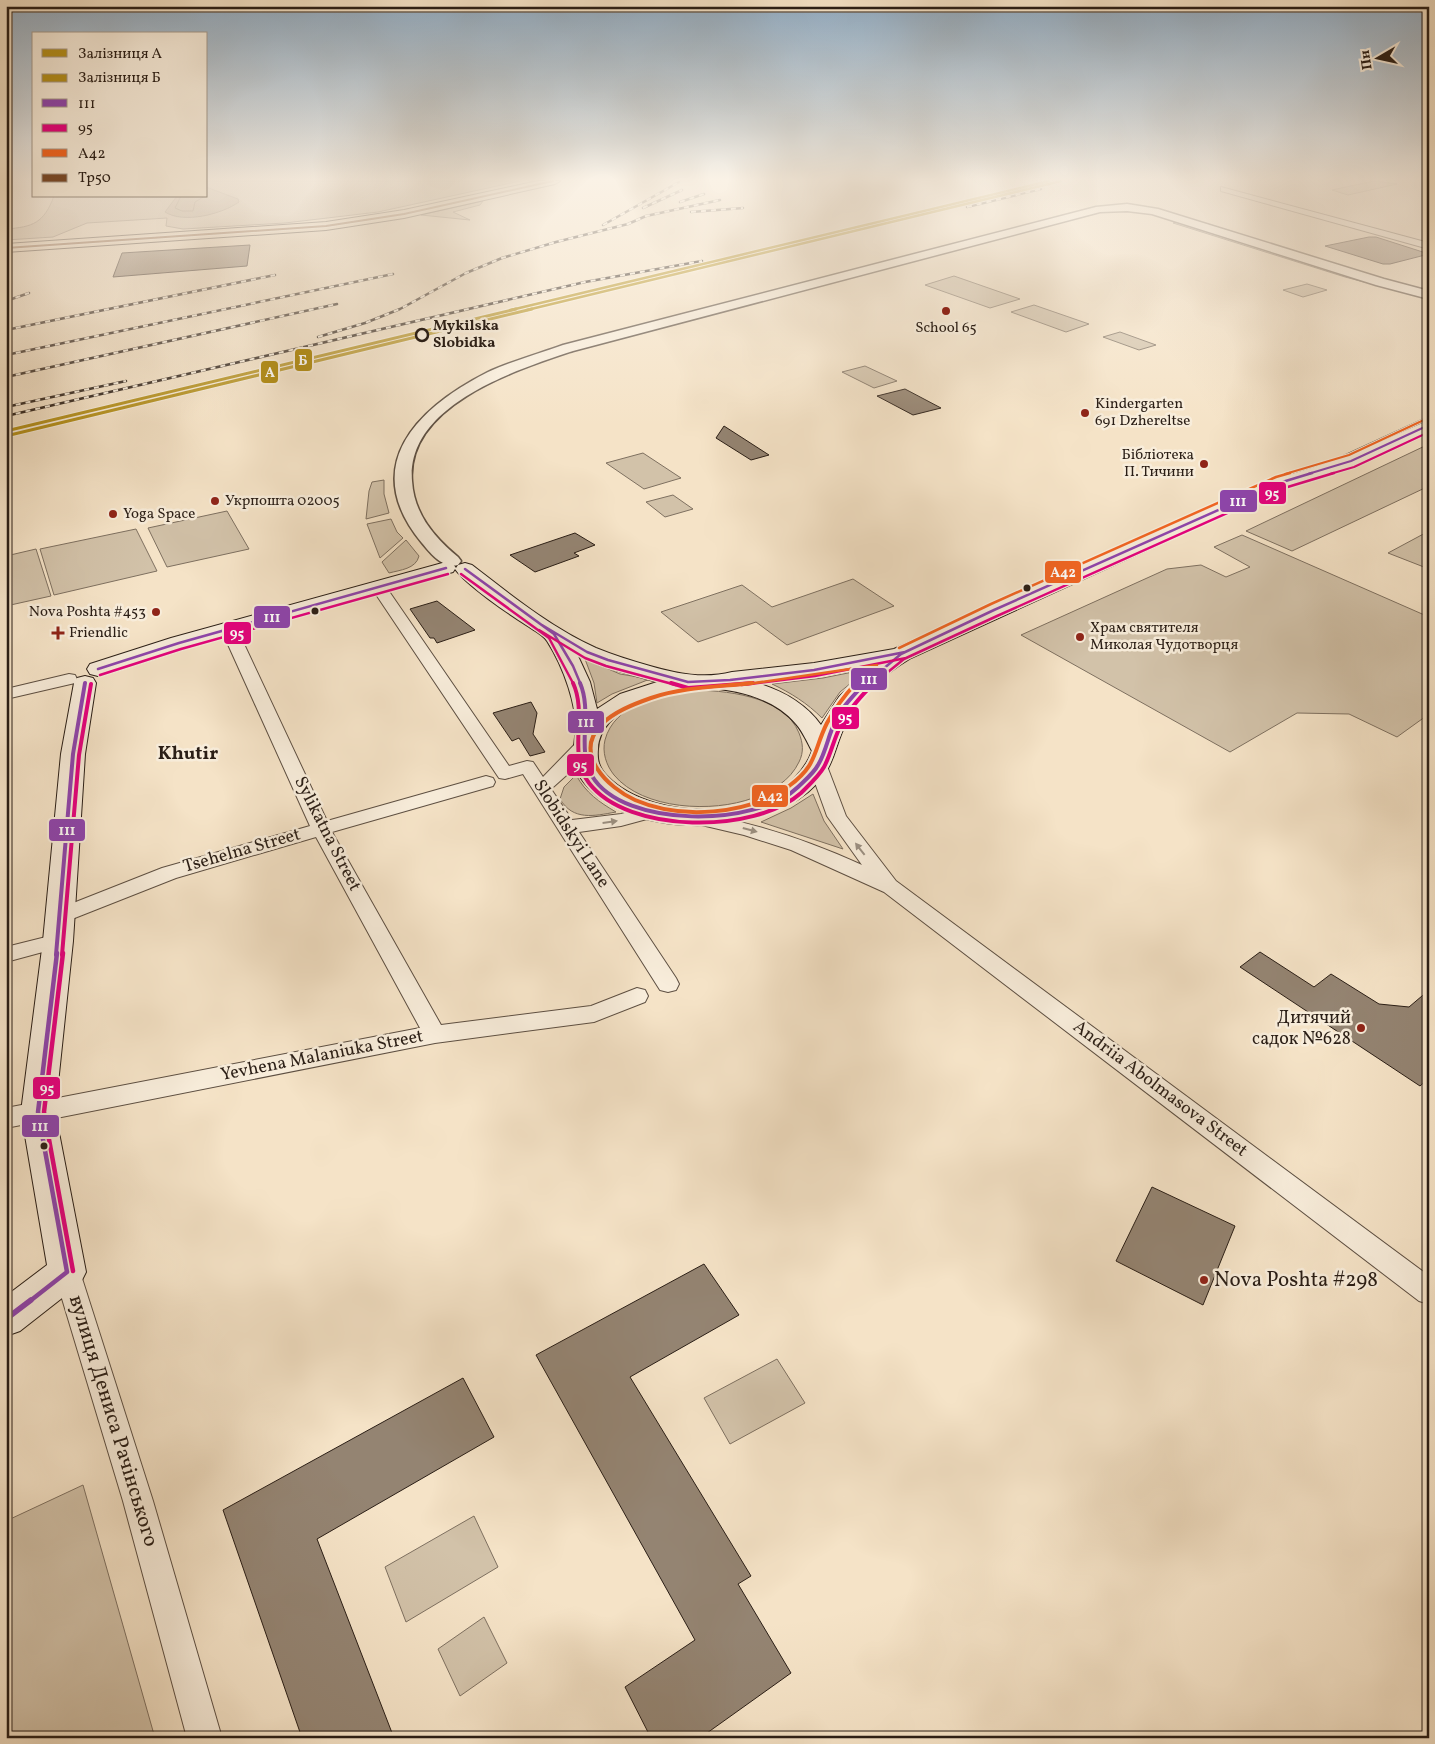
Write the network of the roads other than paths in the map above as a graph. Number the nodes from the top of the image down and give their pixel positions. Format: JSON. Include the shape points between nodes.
{"nodes":[{"id":1,"x":897,"y":262,"type":"edge"},
{"id":2,"x":1304,"y":262,"type":"edge"},
{"id":3,"x":1423,"y":280,"type":"dead end"},
{"id":4,"x":1376,"y":285,"type":"junction"},
{"id":5,"x":1429,"y":295,"type":"edge"},
{"id":6,"x":1429,"y":301,"type":"edge"},
{"id":7,"x":1411,"y":303,"type":"dead end"},
{"id":8,"x":1429,"y":406,"type":"edge"},
{"id":9,"x":1429,"y":425,"type":"edge"},
{"id":10,"x":1279,"y":483,"type":"junction"},
{"id":11,"x":454,"y":566,"type":"junction"},
{"id":12,"x":379,"y":588,"type":"junction"},
{"id":13,"x":229,"y":629,"type":"junction"},
{"id":14,"x":554,"y":634,"type":"junction"},
{"id":15,"x":901,"y":654,"type":"junction"},
{"id":16,"x":84,"y":677,"type":"junction"},
{"id":17,"x":712,"y":681,"type":"junction"},
{"id":18,"x":688,"y":682,"type":"junction"},
{"id":19,"x":6,"y":694,"type":"edge"},
{"id":20,"x":586,"y":740,"type":"junction"},
{"id":21,"x":821,"y":759,"type":"junction"},
{"id":22,"x":486,"y":782,"type":"dead end"},
{"id":23,"x":542,"y":788,"type":"junction"},
{"id":24,"x":651,"y":812,"type":"junction"},
{"id":25,"x":686,"y":817,"type":"junction"},
{"id":26,"x":568,"y":827,"type":"junction"},
{"id":27,"x":321,"y":829,"type":"junction"},
{"id":28,"x":891,"y":886,"type":"junction"},
{"id":29,"x":59,"y":929,"type":"junction"},
{"id":30,"x":6,"y":954,"type":"edge"},
{"id":31,"x":668,"y":984,"type":"dead end"},
{"id":32,"x":638,"y":996,"type":"dead end"},
{"id":33,"x":435,"y":1034,"type":"junction"},
{"id":34,"x":38,"y":1112,"type":"junction"},
{"id":35,"x":6,"y":1118,"type":"edge"},
{"id":36,"x":67,"y":1272,"type":"junction"},
{"id":37,"x":1429,"y":1292,"type":"edge"},
{"id":38,"x":6,"y":1319,"type":"edge"},
{"id":39,"x":206,"y":1738,"type":"edge"}],
"edges":[{"from":1,"to":11,"type":"street","via":[[568,348],[482,381],[450,402],[412,441],[404,466],[403,490],[420,531]]},
{"from":2,"to":4,"type":"street"},
{"from":3,"to":4,"type":"street"},
{"from":4,"to":5,"type":"street"},
{"from":4,"to":6,"type":"street"},
{"from":4,"to":7,"type":"street"},
{"from":8,"to":10,"type":"main road","via":[[1328,453]]},
{"from":9,"to":10,"type":"main road","via":[[1351,461]]},
{"from":10,"to":15,"type":"main road"},
{"from":11,"to":12,"type":"main road"},
{"from":11,"to":14,"type":"main road"},
{"from":12,"to":13,"type":"main road"},
{"from":12,"to":23,"type":"street","name":"Slobidskyi Lane","via":[[505,774],[527,766]]},
{"from":13,"to":16,"type":"main road"},
{"from":13,"to":27,"type":"street","name":"Sylikatna Street"},
{"from":14,"to":18,"type":"main road","via":[[608,660]]},
{"from":14,"to":20,"type":"main road","via":[[582,687]]},
{"from":15,"to":17,"type":"main road","via":[[814,670]]},
{"from":15,"to":21,"type":"main road","via":[[868,680],[850,700],[835,721]]},
{"from":16,"to":19,"type":"street"},
{"from":16,"to":29,"type":"main road","name":"вулиця Дениса Рачінського","via":[[73,754]]},
{"from":17,"to":18,"type":"main road"},
{"from":17,"to":21,"type":"main road","via":[[770,695],[796,710],[811,728]]},
{"from":18,"to":20,"type":"main road","via":[[647,691],[614,707],[597,720]]},
{"from":20,"to":23,"type":"street","via":[[564,768]]},
{"from":20,"to":24,"type":"main road","via":[[585,762],[593,778],[609,793]]},
{"from":21,"to":25,"type":"main road","via":[[796,789],[774,802],[746,811]]},
{"from":28,"to":21,"type":"street","name":"Andriia Abolmasova Street","one_way":true,"via":[[837,816]]},
{"from":22,"to":27,"type":"street","name":"Tsehelna Street"},
{"from":23,"to":26,"type":"street","name":"Slobidskyi Lane"},
{"from":24,"to":25,"type":"main road"},
{"from":26,"to":24,"type":"street","one_way":true,"via":[[622,820]]},
{"from":25,"to":28,"type":"street","name":"Andriia Abolmasova Street","one_way":true,"via":[[726,823],[780,838]]},
{"from":26,"to":31,"type":"street","name":"Slobidskyi Lane"},
{"from":27,"to":29,"type":"street","name":"Tsehelna Street","via":[[169,873]]},
{"from":27,"to":33,"type":"street","name":"Sylikatna Street"},
{"from":28,"to":37,"type":"street","name":"Andriia Abolmasova Street"},
{"from":29,"to":30,"type":"street","name":"Tsehelna Street"},
{"from":29,"to":34,"type":"main road","name":"вулиця Дениса Рачінського"},
{"from":32,"to":33,"type":"street","name":"Yevhena Malaniuka Street","via":[[594,1014]]},
{"from":33,"to":34,"type":"street","name":"Yevhena Malaniuka Street"},
{"from":34,"to":35,"type":"street","name":"Yevhena Malaniuka Street"},
{"from":34,"to":36,"type":"main road","name":"вулиця Дениса Рачінського"},
{"from":36,"to":38,"type":"main road"},
{"from":36,"to":39,"type":"street","name":"вулиця Дениса Рачінського","via":[[138,1501]]}]}
